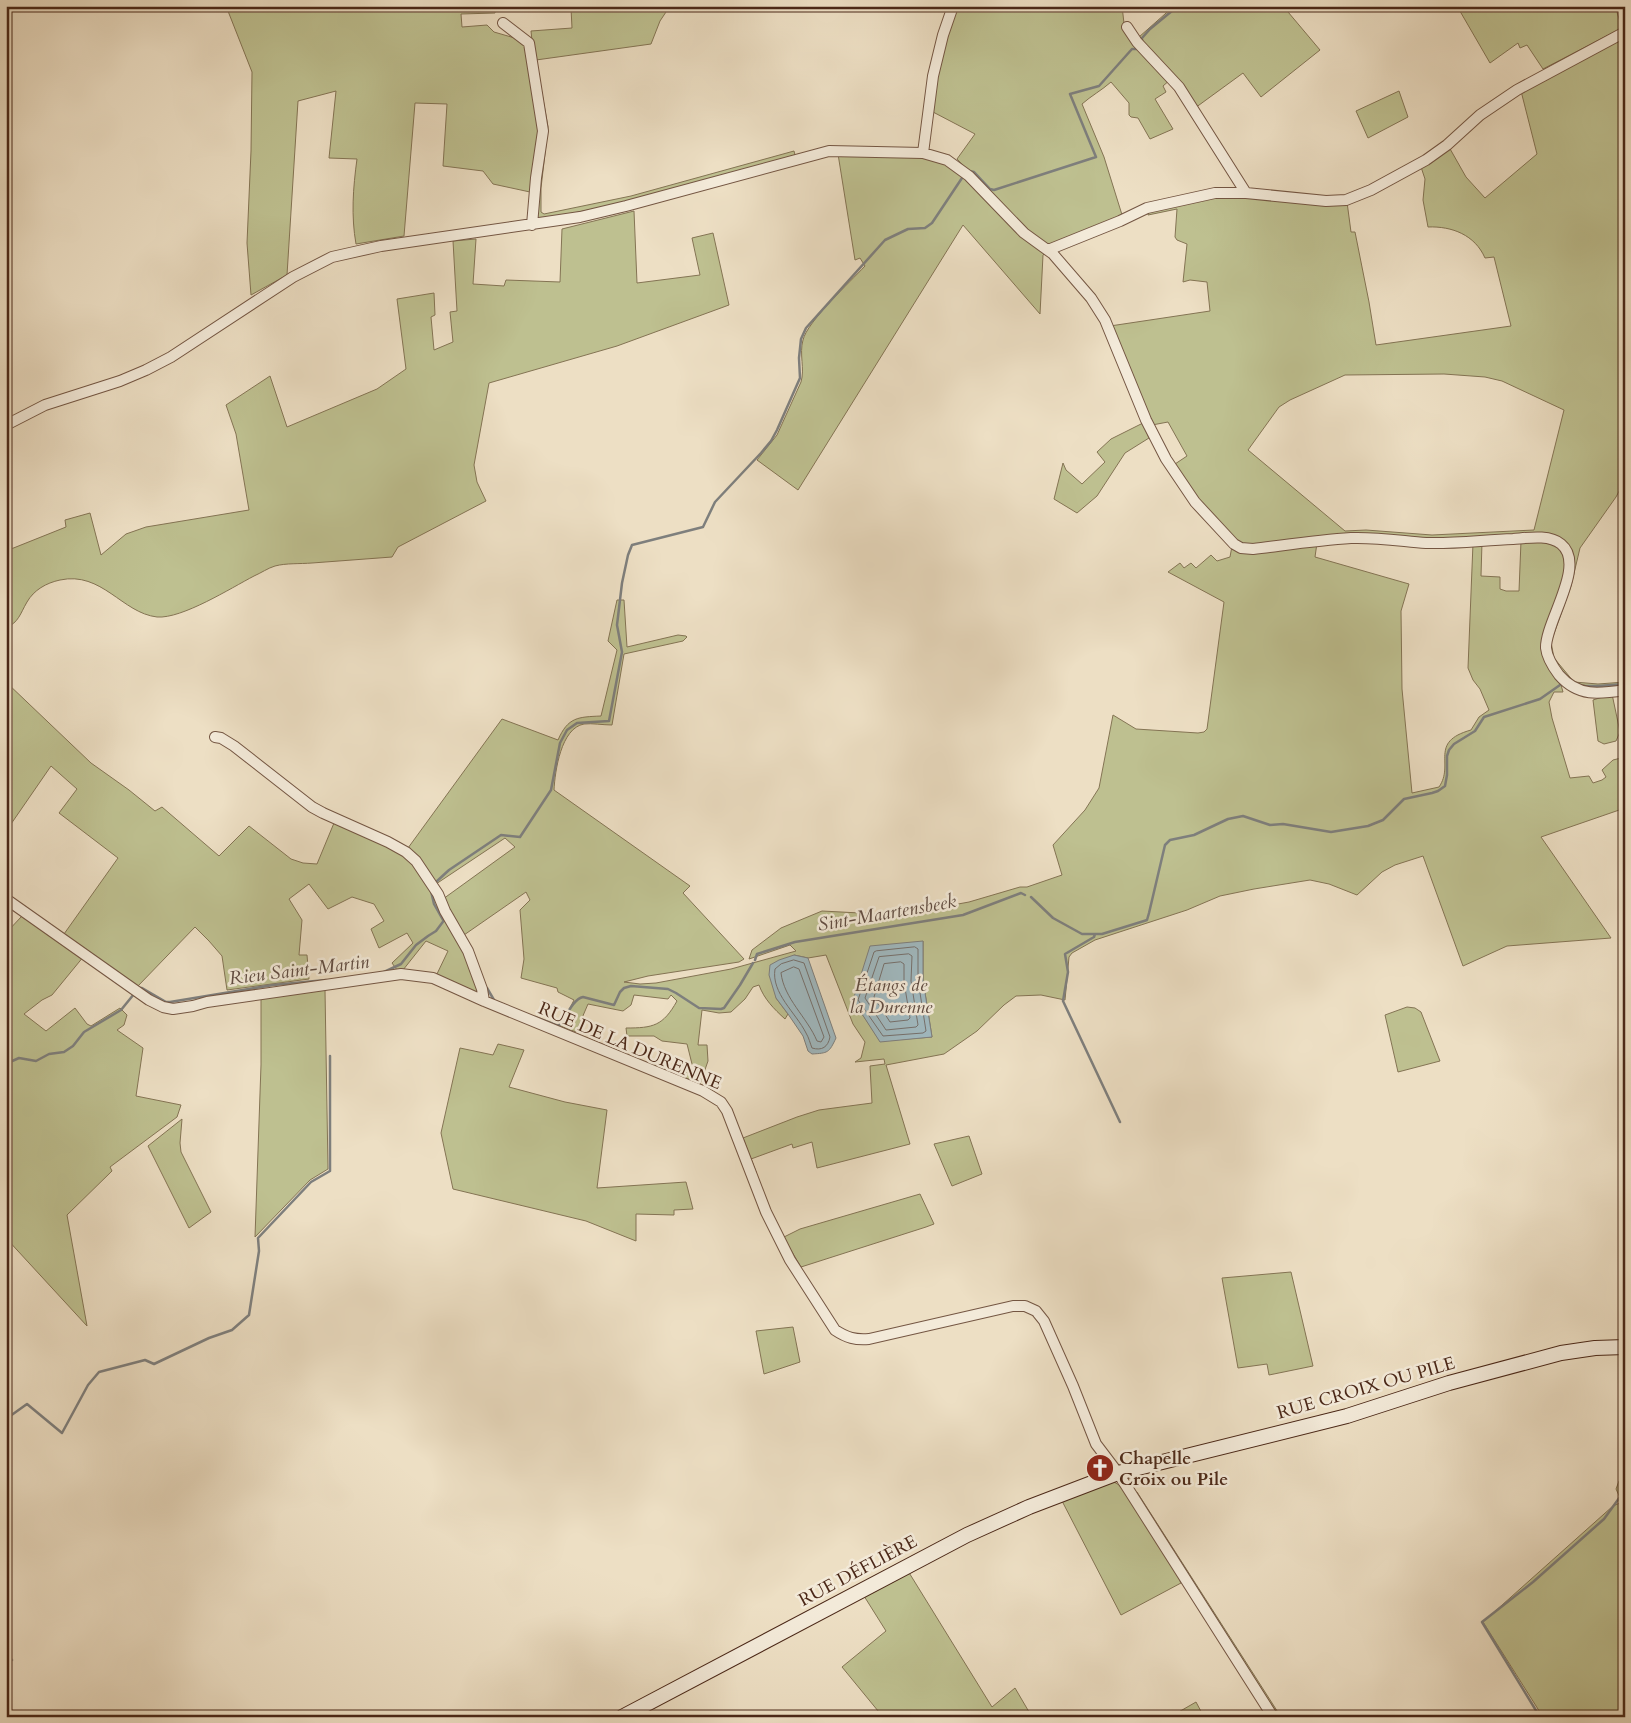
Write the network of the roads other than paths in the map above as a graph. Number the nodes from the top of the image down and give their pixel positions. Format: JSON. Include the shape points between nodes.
{"nodes":[{"id":1,"x":953,"y":6,"type":"edge"},
{"id":2,"x":503,"y":23,"type":"dead end"},
{"id":3,"x":1128,"y":27,"type":"dead end"},
{"id":4,"x":1625,"y":32,"type":"edge"},
{"id":5,"x":923,"y":153,"type":"junction"},
{"id":6,"x":1233,"y":172,"type":"junction"},
{"id":7,"x":1222,"y":192,"type":"junction"},
{"id":8,"x":1246,"y":193,"type":"junction"},
{"id":9,"x":532,"y":225,"type":"junction"},
{"id":10,"x":1048,"y":250,"type":"junction"},
{"id":11,"x":6,"y":426,"type":"edge"},
{"id":12,"x":1625,"y":690,"type":"edge"},
{"id":13,"x":215,"y":737,"type":"dead end"},
{"id":14,"x":6,"y":898,"type":"edge"},
{"id":15,"x":484,"y":1001,"type":"junction"},
{"id":16,"x":1625,"y":1347,"type":"edge"},
{"id":17,"x":1118,"y":1473,"type":"junction"},
{"id":18,"x":622,"y":1717,"type":"edge"},
{"id":19,"x":1273,"y":1717,"type":"edge"}],
"edges":[{"from":1,"to":5,"type":"street","via":[[930,91]]},
{"from":2,"to":9,"type":"street","via":[[529,43],[540,111],[542,143]]},
{"from":3,"to":6,"type":"street","via":[[1130,34],[1179,87]]},
{"from":4,"to":8,"type":"street","via":[[1517,90],[1480,115],[1448,145],[1371,190],[1337,201]]},
{"from":5,"to":9,"type":"street","via":[[829,151],[626,206]]},
{"from":5,"to":10,"type":"street","via":[[940,157],[963,171],[1024,233]]},
{"from":6,"to":7,"type":"street"},
{"from":6,"to":8,"type":"street"},
{"from":7,"to":8,"type":"street"},
{"from":7,"to":10,"type":"street","via":[[1147,208]]},
{"from":9,"to":11,"type":"street","via":[[381,246],[332,257],[293,277],[172,357],[120,381],[45,405]]},
{"from":10,"to":12,"type":"street","via":[[1101,313],[1146,420],[1171,467],[1195,502],[1231,542],[1241,548],[1253,549],[1359,538],[1427,543],[1535,538],[1555,541],[1565,549],[1569,566],[1546,650],[1554,669],[1570,685],[1588,692]]},
{"from":13,"to":15,"type":"street","via":[[234,746],[323,814],[406,852],[438,894],[468,951]]},
{"from":14,"to":15,"type":"street","name":"RUE DE LA DURENNE","via":[[138,993],[163,1007],[193,1006],[401,974],[433,978]]},
{"from":15,"to":17,"type":"street","name":"RUE DE LA DURENNE","via":[[703,1091],[721,1102],[766,1212],[790,1260],[835,1330],[846,1337],[869,1339],[1013,1306],[1025,1306],[1036,1311],[1044,1321],[1096,1444]]},
{"from":16,"to":17,"type":"street","name":"RUE CROIX OU PILE","via":[[1561,1353],[1449,1383],[1347,1416]]},
{"from":17,"to":18,"type":"street","name":"RUE DÉFLIÈRE","via":[[967,1535]]},
{"from":17,"to":19,"type":"street"}]}
